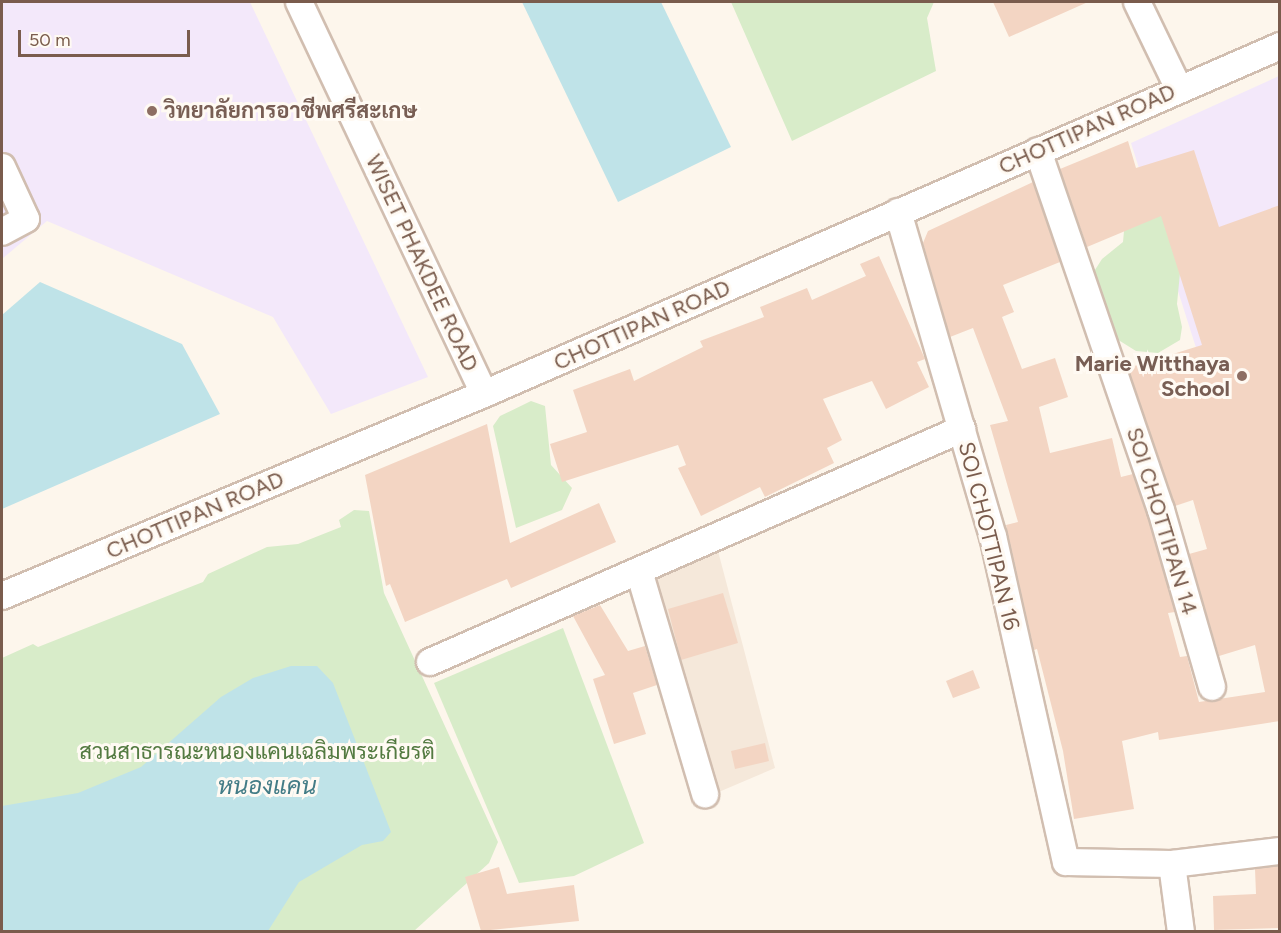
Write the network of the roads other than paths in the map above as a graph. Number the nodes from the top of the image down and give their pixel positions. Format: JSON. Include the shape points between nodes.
{"nodes":[{"id":1,"x":299,"y":2,"type":"edge"},
{"id":2,"x":1137,"y":2,"type":"edge"},
{"id":3,"x":1280,"y":46,"type":"edge"},
{"id":4,"x":1179,"y":89,"type":"junction"},
{"id":5,"x":1038,"y":151,"type":"junction"},
{"id":6,"x":2,"y":167,"type":"edge"},
{"id":7,"x":898,"y":212,"type":"junction"},
{"id":8,"x":2,"y":232,"type":"edge"},
{"id":9,"x":484,"y":394,"type":"junction"},
{"id":10,"x":962,"y":429,"type":"junction"},
{"id":11,"x":639,"y":571,"type":"junction"},
{"id":12,"x":2,"y":596,"type":"edge"},
{"id":13,"x":430,"y":662,"type":"dead end"},
{"id":14,"x":1212,"y":687,"type":"dead end"},
{"id":15,"x":705,"y":794,"type":"dead end"},
{"id":16,"x":1280,"y":851,"type":"edge"},
{"id":17,"x":1172,"y":864,"type":"junction"},
{"id":18,"x":1181,"y":932,"type":"edge"}],
"edges":[{"from":1,"to":9,"type":"street","name":"WISET PHAKDEE ROAD"},
{"from":2,"to":4,"type":"street"},
{"from":3,"to":4,"type":"street","name":"CHOTTIPAN ROAD"},
{"from":4,"to":5,"type":"street","name":"CHOTTIPAN ROAD"},
{"from":5,"to":7,"type":"street","name":"CHOTTIPAN ROAD"},
{"from":5,"to":14,"type":"street","name":"SOI CHOTTIPAN 14","via":[[1161,510]]},
{"from":6,"to":8,"type":"street","via":[[26,219]]},
{"from":7,"to":9,"type":"street","name":"CHOTTIPAN ROAD"},
{"from":7,"to":10,"type":"street","name":"SOI CHOTTIPAN 16"},
{"from":9,"to":12,"type":"street","name":"CHOTTIPAN ROAD"},
{"from":10,"to":11,"type":"street"},
{"from":10,"to":17,"type":"street","name":"SOI CHOTTIPAN 16","via":[[993,536],[1066,862]]},
{"from":11,"to":13,"type":"street"},
{"from":11,"to":15,"type":"street"},
{"from":16,"to":17,"type":"street"},
{"from":17,"to":18,"type":"street"}]}
